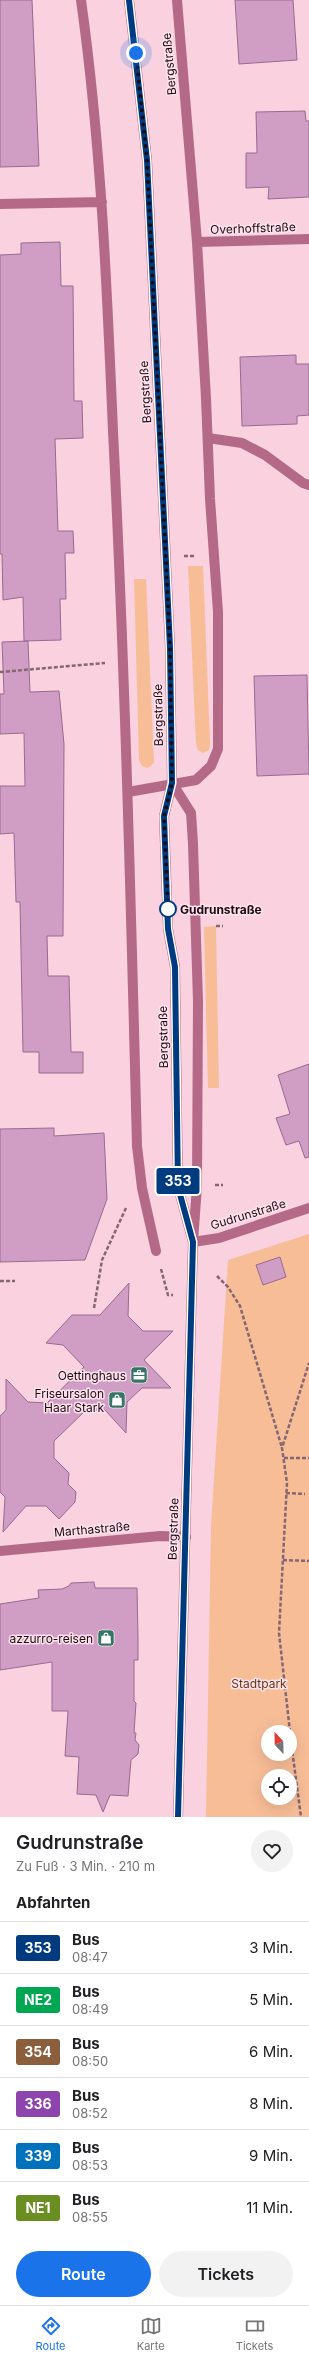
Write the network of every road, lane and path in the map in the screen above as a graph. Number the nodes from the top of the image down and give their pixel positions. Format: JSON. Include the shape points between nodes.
{"nodes":[{"id":1,"x":81,"y":0,"type":"edge"},
{"id":2,"x":129,"y":0,"type":"edge"},
{"id":3,"x":177,"y":0,"type":"edge"},
{"id":4,"x":102,"y":202,"type":"junction"},
{"id":5,"x":0,"y":204,"type":"edge"},
{"id":6,"x":309,"y":239,"type":"edge"},
{"id":7,"x":197,"y":242,"type":"junction"},
{"id":8,"x":208,"y":438,"type":"junction"},
{"id":9,"x":309,"y":485,"type":"edge"},
{"id":10,"x":124,"y":661,"type":"junction"},
{"id":11,"x":0,"y":672,"type":"edge"},
{"id":12,"x":172,"y":783,"type":"junction"},
{"id":13,"x":128,"y":792,"type":"junction"},
{"id":14,"x":216,"y":926,"type":"dead end"},
{"id":15,"x":222,"y":926,"type":"dead end"},
{"id":16,"x":309,"y":1208,"type":"edge"},
{"id":17,"x":118,"y":1225,"type":"dead end"},
{"id":18,"x":193,"y":1242,"type":"junction"},
{"id":19,"x":156,"y":1251,"type":"joint"},
{"id":20,"x":217,"y":1276,"type":"dead end"},
{"id":21,"x":15,"y":1280,"type":"dead end"},
{"id":22,"x":0,"y":1281,"type":"edge"},
{"id":23,"x":168,"y":1295,"type":"dead end"},
{"id":24,"x":94,"y":1308,"type":"dead end"},
{"id":25,"x":309,"y":1363,"type":"edge"},
{"id":26,"x":282,"y":1448,"type":"junction"},
{"id":27,"x":284,"y":1458,"type":"junction"},
{"id":28,"x":309,"y":1458,"type":"edge"},
{"id":29,"x":286,"y":1493,"type":"junction"},
{"id":30,"x":305,"y":1494,"type":"dead end"},
{"id":31,"x":186,"y":1537,"type":"junction"},
{"id":32,"x":0,"y":1551,"type":"edge"},
{"id":33,"x":283,"y":1560,"type":"junction"},
{"id":34,"x":309,"y":1560,"type":"edge"},
{"id":35,"x":289,"y":1725,"type":"edge"},
{"id":36,"x":294,"y":1761,"type":"edge"},
{"id":37,"x":178,"y":1817,"type":"edge"},
{"id":38,"x":301,"y":1817,"type":"edge"}],
"edges":[{"from":1,"to":4,"type":"street","via":[[89,55]]},
{"from":2,"to":12,"type":"street","name":"Bergstraße","via":[[147,160],[170,639]]},
{"from":3,"to":7,"type":"street","name":"Bergstraße"},
{"from":4,"to":5,"type":"street"},
{"from":4,"to":10,"type":"street"},
{"from":6,"to":7,"type":"street","name":"Overhoffstraße"},
{"from":7,"to":8,"type":"street","name":"Bergstraße"},
{"from":8,"to":9,"type":"street","via":[[242,443],[265,455]]},
{"from":8,"to":12,"type":"street","name":"Bergstraße","via":[[218,612],[218,749],[211,766],[196,780]]},
{"from":10,"to":11,"type":"path"},
{"from":10,"to":13,"type":"street"},
{"from":12,"to":13,"type":"street","name":"Bergstraße"},
{"from":12,"to":18,"type":"street","name":"Bergstraße","via":[[164,816],[168,929],[175,967],[178,1187]]},
{"from":12,"to":18,"type":"street","name":"Bergstraße","via":[[191,813],[193,844],[198,1001],[197,1186]]},
{"from":13,"to":19,"type":"street","via":[[137,1146],[142,1188]]},
{"from":14,"to":15,"type":"path"},
{"from":16,"to":18,"type":"street","name":"Gudrunstraße","via":[[219,1238]]},
{"from":17,"to":24,"type":"path","via":[[102,1260]]},
{"from":18,"to":31,"type":"street","name":"Bergstraße"},
{"from":19,"to":23,"type":"path"},
{"from":20,"to":26,"type":"path","via":[[228,1287],[240,1306]]},
{"from":21,"to":22,"type":"path"},
{"from":25,"to":26,"type":"path"},
{"from":26,"to":27,"type":"path"},
{"from":27,"to":28,"type":"path"},
{"from":27,"to":29,"type":"path"},
{"from":29,"to":30,"type":"path"},
{"from":29,"to":33,"type":"path"},
{"from":31,"to":32,"type":"street","name":"Marthastraße","via":[[160,1536]]},
{"from":31,"to":37,"type":"street","name":"Bergstraße"},
{"from":33,"to":34,"type":"path"},
{"from":33,"to":35,"type":"path","via":[[279,1633]]},
{"from":36,"to":38,"type":"path"}]}
